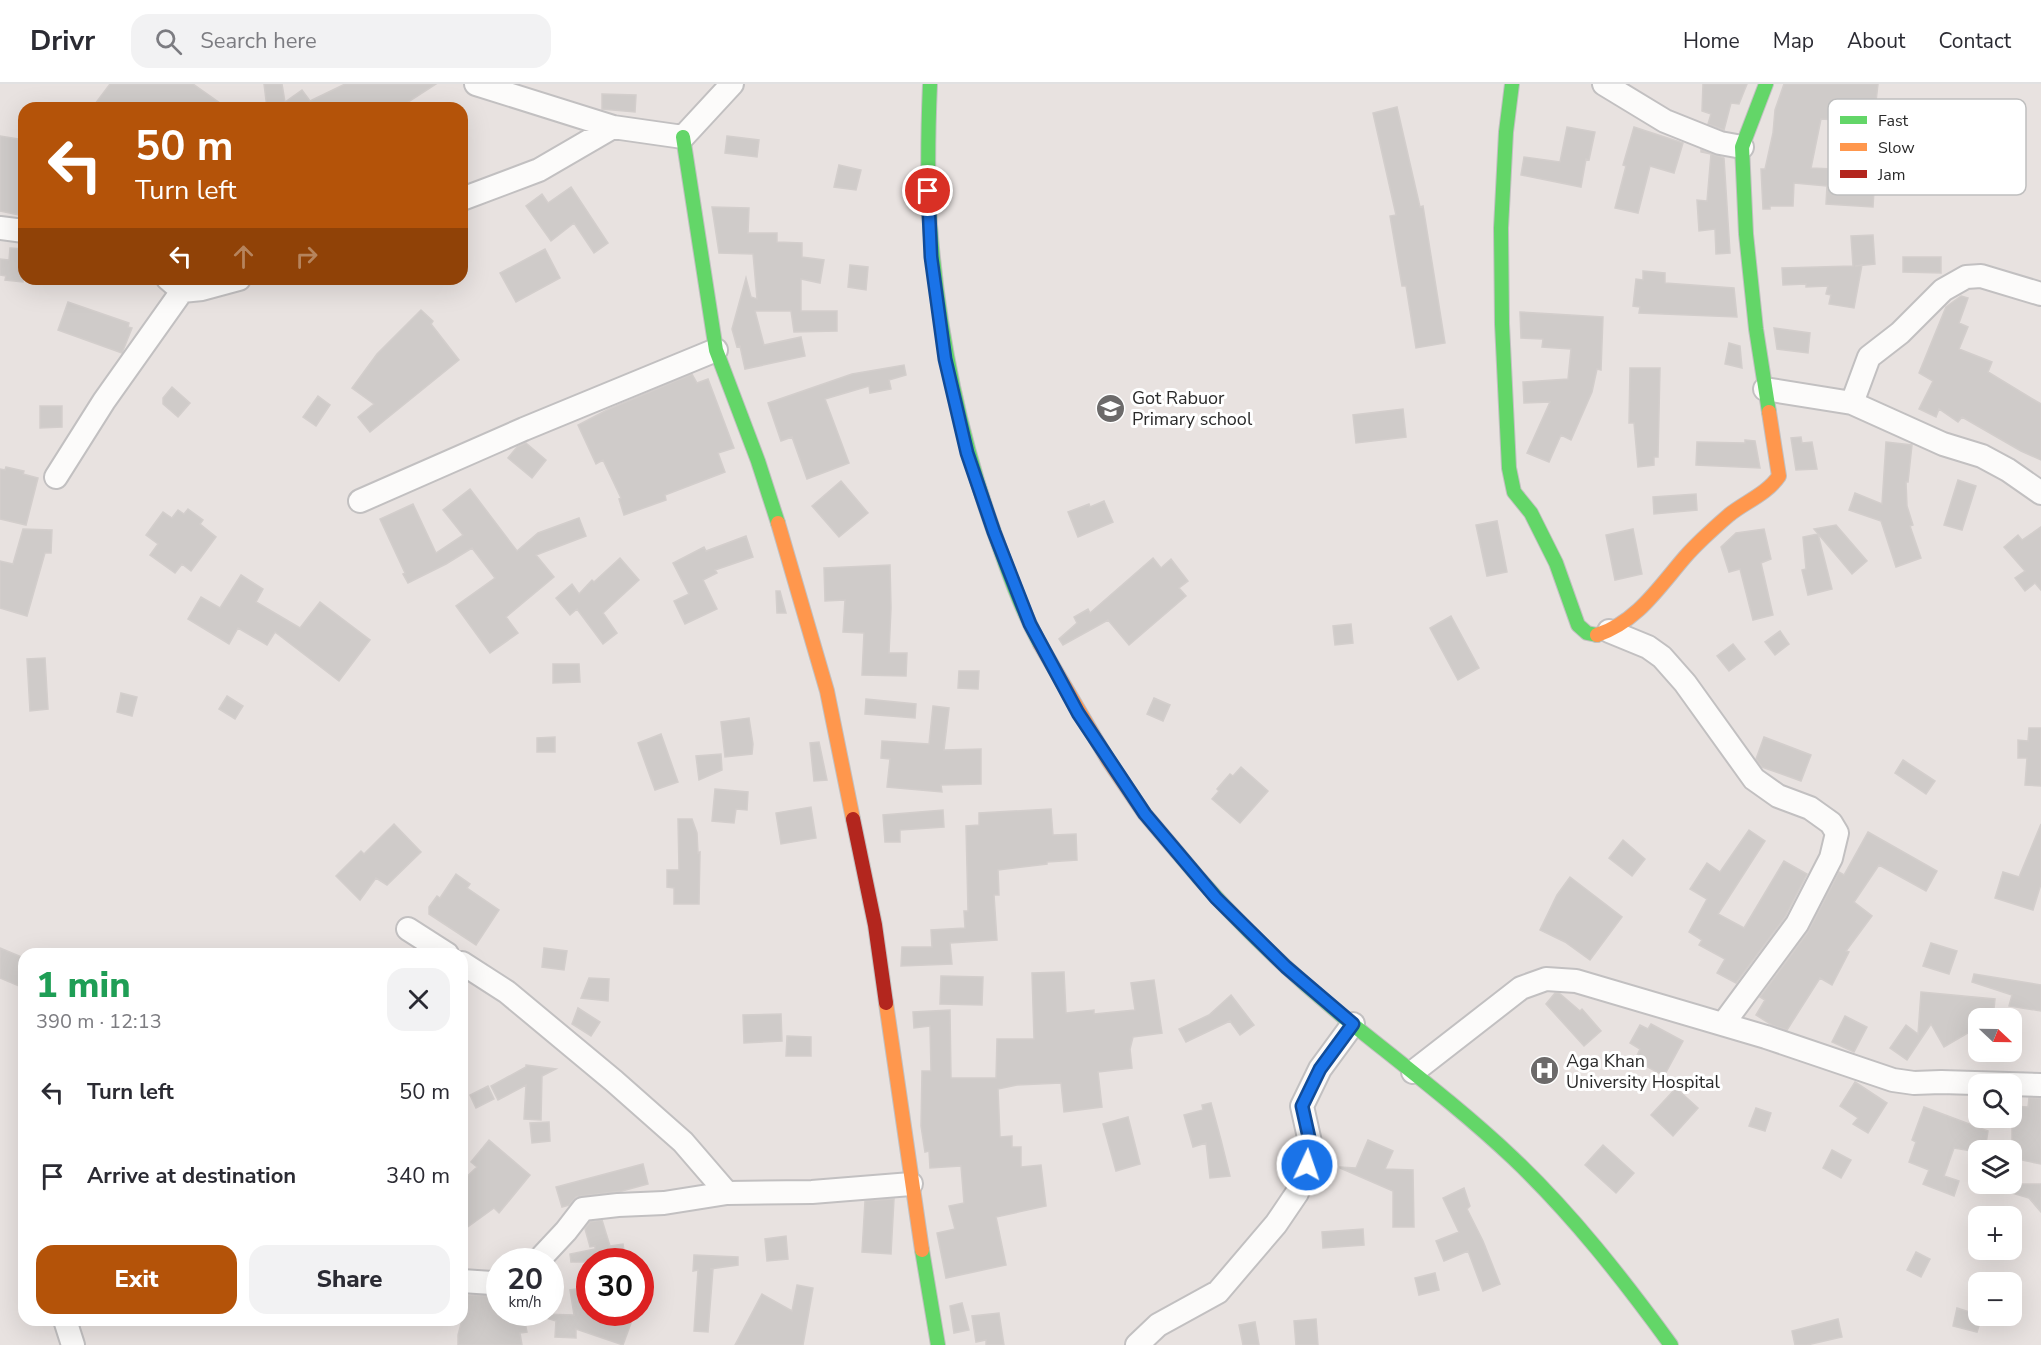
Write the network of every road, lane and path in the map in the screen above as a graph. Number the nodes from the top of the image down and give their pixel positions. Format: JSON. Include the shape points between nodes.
{"nodes":[{"id":1,"x":476,"y":84,"type":"edge"},
{"id":2,"x":732,"y":84,"type":"edge"},
{"id":3,"x":930,"y":84,"type":"edge"},
{"id":4,"x":1512,"y":84,"type":"edge"},
{"id":5,"x":1604,"y":84,"type":"edge"},
{"id":6,"x":1766,"y":84,"type":"edge"},
{"id":7,"x":613,"y":127,"type":"junction"},
{"id":8,"x":683,"y":137,"type":"junction"},
{"id":9,"x":1742,"y":147,"type":"junction"},
{"id":10,"x":468,"y":197,"type":"edge"},
{"id":11,"x":0,"y":228,"type":"edge"},
{"id":12,"x":18,"y":230,"type":"edge"},
{"id":13,"x":175,"y":285,"type":"edge"},
{"id":14,"x":216,"y":285,"type":"edge"},
{"id":15,"x":2041,"y":294,"type":"edge"},
{"id":16,"x":716,"y":350,"type":"junction"},
{"id":17,"x":1766,"y":389,"type":"junction"},
{"id":18,"x":1852,"y":403,"type":"junction"},
{"id":19,"x":56,"y":477,"type":"dead end"},
{"id":20,"x":2041,"y":493,"type":"edge"},
{"id":21,"x":360,"y":501,"type":"dead end"},
{"id":22,"x":1609,"y":631,"type":"junction"},
{"id":23,"x":408,"y":929,"type":"dead end"},
{"id":24,"x":438,"y":948,"type":"edge"},
{"id":25,"x":468,"y":967,"type":"edge"},
{"id":26,"x":1353,"y":1024,"type":"junction"},
{"id":27,"x":1722,"y":1024,"type":"junction"},
{"id":28,"x":1413,"y":1072,"type":"junction"},
{"id":29,"x":2041,"y":1085,"type":"edge"},
{"id":30,"x":911,"y":1184,"type":"junction"},
{"id":31,"x":727,"y":1193,"type":"junction"},
{"id":32,"x":551,"y":1248,"type":"edge"},
{"id":33,"x":468,"y":1281,"type":"edge"},
{"id":34,"x":486,"y":1283,"type":"edge"},
{"id":35,"x":67,"y":1326,"type":"edge"},
{"id":36,"x":73,"y":1345,"type":"edge"},
{"id":37,"x":938,"y":1345,"type":"edge"},
{"id":38,"x":1137,"y":1345,"type":"edge"},
{"id":39,"x":1671,"y":1345,"type":"edge"}],
"edges":[{"from":1,"to":7,"type":"street"},
{"from":2,"to":8,"type":"street"},
{"from":3,"to":26,"type":"main road","via":[[927,169],[931,257],[945,359],[967,453],[1030,624],[1078,713],[1145,814],[1216,898],[1286,967]]},
{"from":4,"to":22,"type":"main road","via":[[1500,255],[1509,468],[1514,492],[1531,513],[1556,563],[1578,625],[1597,635]]},
{"from":5,"to":9,"type":"street","via":[[1665,122]]},
{"from":6,"to":9,"type":"main road"},
{"from":7,"to":8,"type":"street"},
{"from":7,"to":10,"type":"street","via":[[539,170]]},
{"from":8,"to":16,"type":"main road"},
{"from":9,"to":17,"type":"main road","via":[[1746,234]]},
{"from":11,"to":12,"type":"street"},
{"from":13,"to":14,"type":"street","via":[[201,289]]},
{"from":13,"to":19,"type":"street"},
{"from":15,"to":18,"type":"street","via":[[1981,276],[1966,277],[1944,290],[1869,357]]},
{"from":16,"to":21,"type":"street"},
{"from":16,"to":30,"type":"main road","via":[[765,483],[827,691],[875,925]]},
{"from":17,"to":18,"type":"street"},
{"from":17,"to":22,"type":"main road","via":[[1779,476],[1773,485],[1728,515],[1632,617]]},
{"from":18,"to":20,"type":"street","via":[[1943,444],[1982,456]]},
{"from":22,"to":27,"type":"street","via":[[1662,657],[1754,779],[1778,796],[1810,808],[1832,823],[1837,833],[1831,858],[1797,924]]},
{"from":23,"to":24,"type":"street"},
{"from":25,"to":31,"type":"street","via":[[507,992],[614,1081],[683,1142]]},
{"from":26,"to":28,"type":"main road"},
{"from":26,"to":38,"type":"street","via":[[1320,1069],[1302,1106],[1310,1142],[1298,1192],[1218,1292],[1158,1325]]},
{"from":27,"to":28,"type":"street","via":[[1576,981],[1546,979],[1521,988]]},
{"from":27,"to":29,"type":"street","via":[[1893,1080]]},
{"from":28,"to":39,"type":"main road","via":[[1514,1159],[1575,1222]]},
{"from":30,"to":31,"type":"street","via":[[812,1192]]},
{"from":30,"to":37,"type":"main road"},
{"from":31,"to":32,"type":"street","via":[[583,1209]]},
{"from":33,"to":34,"type":"street"},
{"from":35,"to":36,"type":"street"}]}
